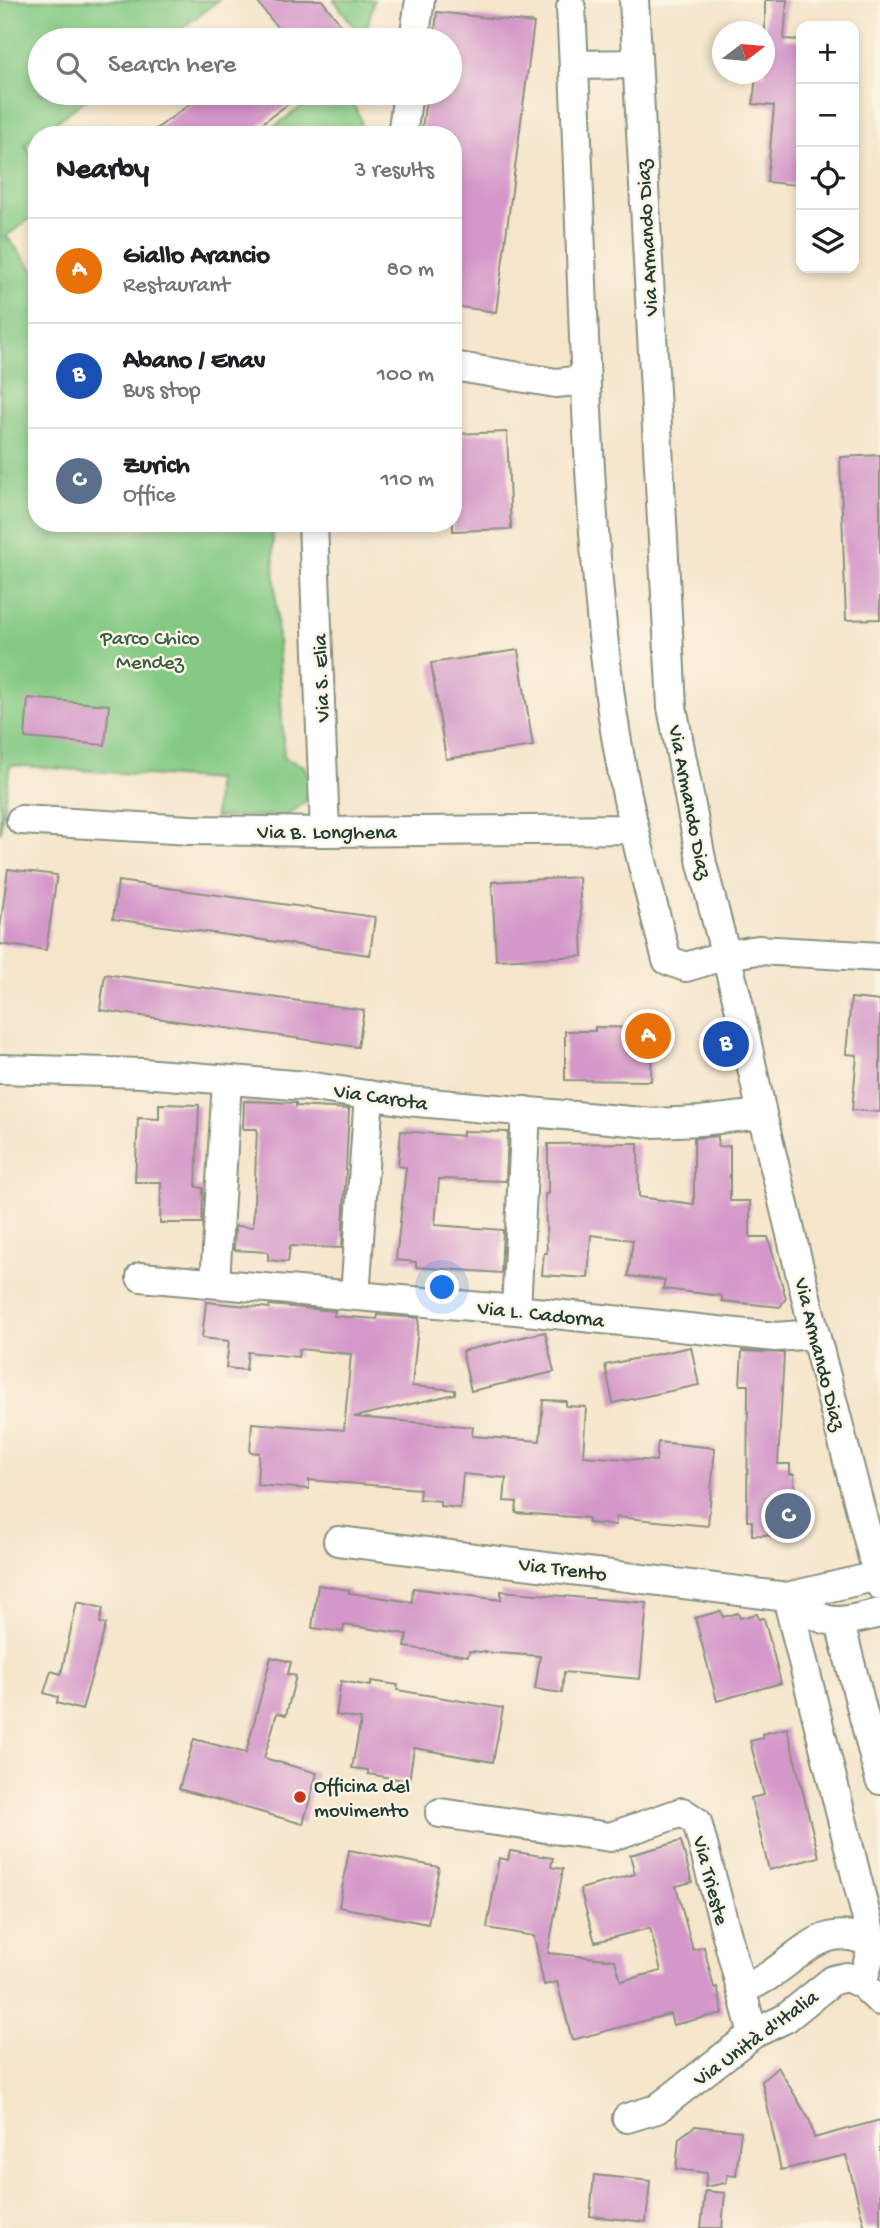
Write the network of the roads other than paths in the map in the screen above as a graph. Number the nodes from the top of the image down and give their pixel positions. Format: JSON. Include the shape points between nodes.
{"nodes":[{"id":1,"x":420,"y":0,"type":"edge"},
{"id":2,"x":634,"y":0,"type":"edge"},
{"id":3,"x":571,"y":8,"type":"dead end"},
{"id":4,"x":416,"y":28,"type":"edge"},
{"id":5,"x":637,"y":64,"type":"junction"},
{"id":6,"x":574,"y":65,"type":"junction"},
{"id":7,"x":406,"y":105,"type":"edge"},
{"id":8,"x":403,"y":126,"type":"edge"},
{"id":9,"x":462,"y":367,"type":"edge"},
{"id":10,"x":585,"y":380,"type":"junction"},
{"id":11,"x":313,"y":532,"type":"edge"},
{"id":12,"x":21,"y":820,"type":"dead end"},
{"id":13,"x":633,"y":829,"type":"junction"},
{"id":14,"x":325,"y":832,"type":"junction"},
{"id":15,"x":726,"y":955,"type":"junction"},
{"id":16,"x":880,"y":957,"type":"edge"},
{"id":17,"x":0,"y":1069,"type":"edge"},
{"id":18,"x":227,"y":1081,"type":"junction"},
{"id":19,"x":369,"y":1095,"type":"junction"},
{"id":20,"x":526,"y":1111,"type":"junction"},
{"id":21,"x":762,"y":1114,"type":"junction"},
{"id":22,"x":141,"y":1277,"type":"dead end"},
{"id":23,"x":215,"y":1282,"type":"junction"},
{"id":24,"x":355,"y":1296,"type":"junction"},
{"id":25,"x":516,"y":1310,"type":"junction"},
{"id":26,"x":816,"y":1334,"type":"junction"},
{"id":27,"x":338,"y":1541,"type":"dead end"},
{"id":28,"x":870,"y":1581,"type":"edge"},
{"id":29,"x":787,"y":1597,"type":"junction"},
{"id":30,"x":880,"y":1613,"type":"edge"},
{"id":31,"x":840,"y":1623,"type":"junction"},
{"id":32,"x":880,"y":1780,"type":"edge"},
{"id":33,"x":440,"y":1813,"type":"dead end"},
{"id":34,"x":876,"y":1947,"type":"edge"},
{"id":35,"x":741,"y":1989,"type":"junction"},
{"id":36,"x":871,"y":1992,"type":"edge"},
{"id":37,"x":752,"y":2034,"type":"junction"},
{"id":38,"x":627,"y":2118,"type":"dead end"}],
"edges":[{"from":1,"to":4,"type":"street"},
{"from":2,"to":5,"type":"street","name":"Via Armando Diaz"},
{"from":3,"to":6,"type":"street"},
{"from":5,"to":6,"type":"street"},
{"from":5,"to":15,"type":"street","name":"Via Armando Diaz","via":[[672,707],[702,864]]},
{"from":6,"to":10,"type":"street"},
{"from":7,"to":8,"type":"street"},
{"from":9,"to":10,"type":"street","via":[[556,383]]},
{"from":10,"to":13,"type":"street","via":[[610,698]]},
{"from":11,"to":14,"type":"street","name":"Via S. Elia"},
{"from":12,"to":14,"type":"street","name":"Via B. Longhena"},
{"from":13,"to":14,"type":"street","name":"Via B. Longhena"},
{"from":13,"to":15,"type":"street","via":[[667,960],[686,967]]},
{"from":15,"to":16,"type":"street","via":[[758,950]]},
{"from":15,"to":21,"type":"street","name":"Via Armando Diaz"},
{"from":17,"to":18,"type":"street","name":"Via Carota","via":[[142,1073]]},
{"from":18,"to":19,"type":"street","name":"Via Carota"},
{"from":18,"to":23,"type":"street"},
{"from":19,"to":20,"type":"street","name":"Via Carota"},
{"from":19,"to":24,"type":"street"},
{"from":20,"to":21,"type":"street","name":"Via Carota","via":[[653,1123]]},
{"from":20,"to":25,"type":"street"},
{"from":21,"to":26,"type":"street","name":"Via Armando Diaz"},
{"from":22,"to":23,"type":"street","name":"Via L. Cadorna"},
{"from":23,"to":24,"type":"street","name":"Via L. Cadorna"},
{"from":24,"to":25,"type":"street","name":"Via L. Cadorna"},
{"from":25,"to":26,"type":"street","name":"Via L. Cadorna","via":[[776,1337]]},
{"from":26,"to":28,"type":"street","name":"Via Armando Diaz"},
{"from":27,"to":29,"type":"street","name":"Via Trento"},
{"from":28,"to":29,"type":"street"},
{"from":29,"to":31,"type":"street","via":[[814,1616]]},
{"from":29,"to":34,"type":"street"},
{"from":30,"to":31,"type":"street"},
{"from":31,"to":32,"type":"street"},
{"from":33,"to":35,"type":"street","name":"Via Trieste","via":[[610,1837],[682,1812],[697,1822]]},
{"from":34,"to":35,"type":"street","name":"Via Unità d'Italia","via":[[841,1933],[817,1940],[758,1984]]},
{"from":34,"to":36,"type":"street"},
{"from":35,"to":37,"type":"street","name":"Via Trieste"},
{"from":36,"to":37,"type":"street","name":"Via Unità d'Italia","via":[[847,1977],[833,1980],[786,2018]]},
{"from":37,"to":38,"type":"street","name":"Via Unità d'Italia","via":[[657,2109]]}]}
